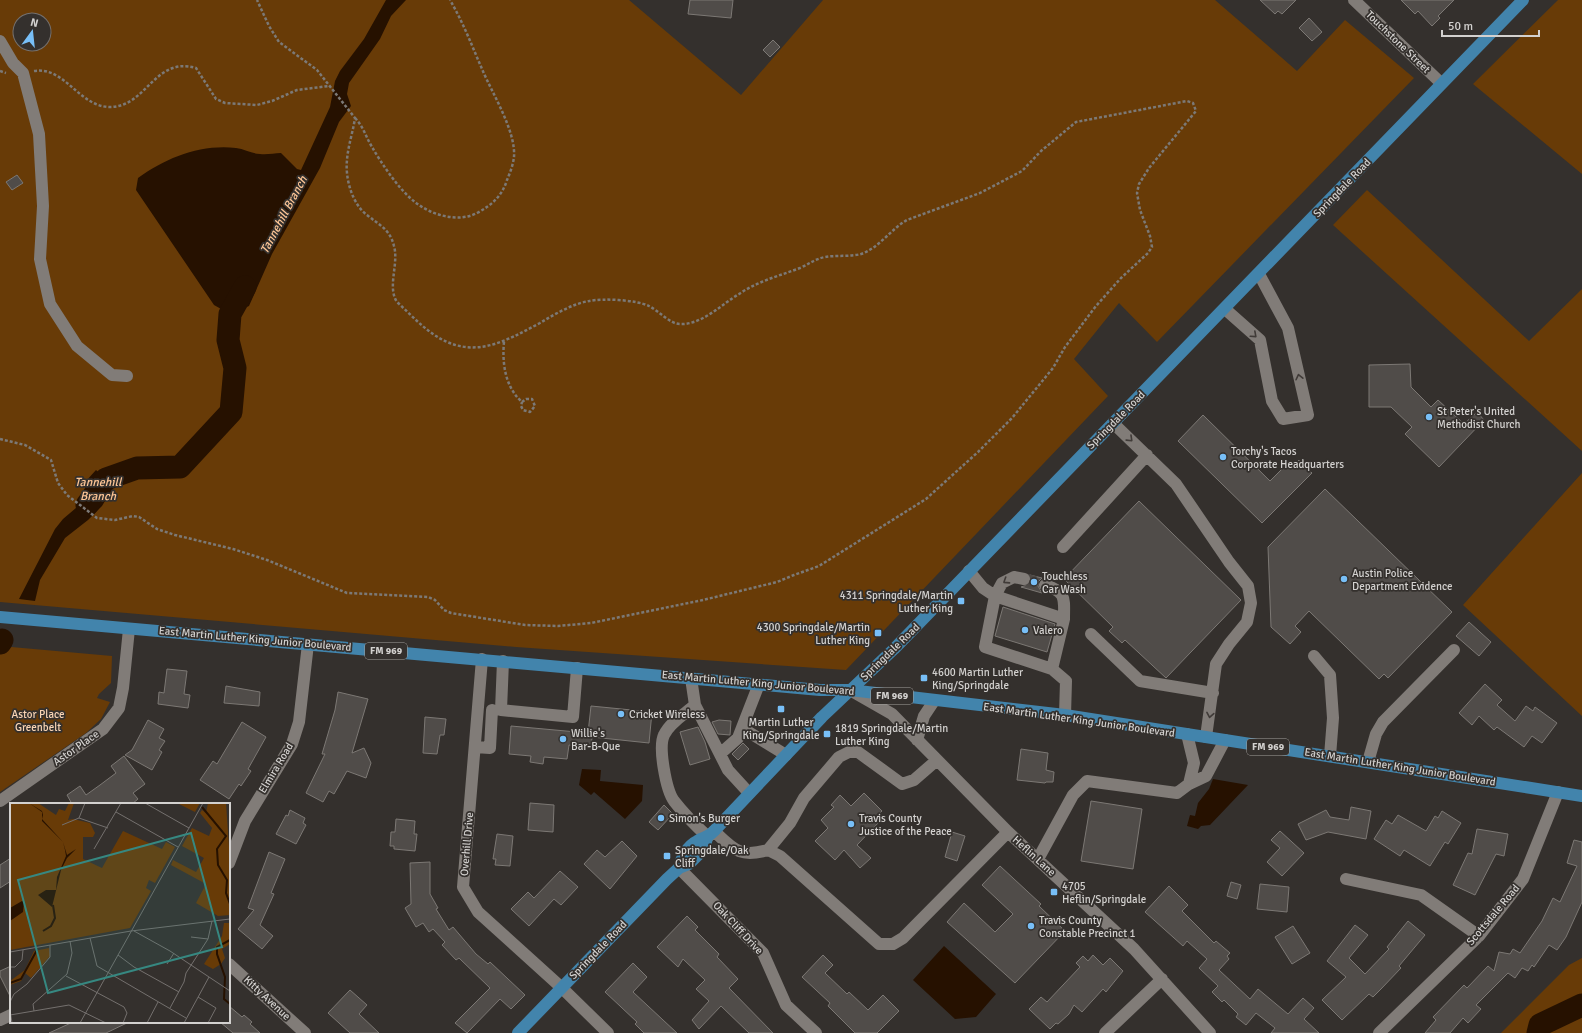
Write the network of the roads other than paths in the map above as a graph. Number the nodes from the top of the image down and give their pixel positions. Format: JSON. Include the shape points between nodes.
{"nodes":[{"id":1,"x":1354,"y":0,"type":"edge"},
{"id":2,"x":1523,"y":0,"type":"edge"},
{"id":3,"x":0,"y":42,"type":"edge"},
{"id":4,"x":1442,"y":83,"type":"junction"},
{"id":5,"x":1259,"y":274,"type":"junction"},
{"id":6,"x":1225,"y":309,"type":"junction"},
{"id":7,"x":127,"y":376,"type":"dead end"},
{"id":8,"x":1113,"y":423,"type":"junction"},
{"id":9,"x":1147,"y":455,"type":"junction"},
{"id":10,"x":1063,"y":547,"type":"dead end"},
{"id":11,"x":969,"y":571,"type":"junction"},
{"id":12,"x":1024,"y":579,"type":"tunnel mouth"},
{"id":13,"x":1044,"y":586,"type":"tunnel mouth"},
{"id":14,"x":995,"y":596,"type":"junction"},
{"id":15,"x":0,"y":617,"type":"edge"},
{"id":16,"x":1064,"y":619,"type":"junction"},
{"id":17,"x":129,"y":629,"type":"junction"},
{"id":18,"x":1091,"y":634,"type":"dead end"},
{"id":19,"x":308,"y":644,"type":"junction"},
{"id":20,"x":1454,"y":650,"type":"dead end"},
{"id":21,"x":1314,"y":656,"type":"dead end"},
{"id":22,"x":482,"y":659,"type":"junction"},
{"id":23,"x":503,"y":661,"type":"junction"},
{"id":24,"x":577,"y":668,"type":"junction"},
{"id":25,"x":1052,"y":669,"type":"junction"},
{"id":26,"x":691,"y":678,"type":"junction"},
{"id":27,"x":759,"y":684,"type":"junction"},
{"id":28,"x":850,"y":690,"type":"junction"},
{"id":29,"x":1213,"y":692,"type":"junction"},
{"id":30,"x":934,"y":701,"type":"junction"},
{"id":31,"x":695,"y":705,"type":"junction"},
{"id":32,"x":478,"y":709,"type":"junction"},
{"id":33,"x":496,"y":710,"type":"junction"},
{"id":34,"x":1065,"y":715,"type":"junction"},
{"id":35,"x":742,"y":728,"type":"junction"},
{"id":36,"x":1187,"y":734,"type":"junction"},
{"id":37,"x":1206,"y":737,"type":"junction"},
{"id":38,"x":917,"y":740,"type":"junction"},
{"id":39,"x":1225,"y":740,"type":"junction"},
{"id":40,"x":475,"y":747,"type":"junction"},
{"id":41,"x":720,"y":754,"type":"junction"},
{"id":42,"x":786,"y":755,"type":"junction"},
{"id":43,"x":1330,"y":756,"type":"junction"},
{"id":44,"x":936,"y":760,"type":"junction"},
{"id":45,"x":1368,"y":762,"type":"junction"},
{"id":46,"x":1189,"y":784,"type":"junction"},
{"id":47,"x":1558,"y":792,"type":"junction"},
{"id":48,"x":749,"y":793,"type":"junction"},
{"id":49,"x":1582,"y":796,"type":"edge"},
{"id":50,"x":0,"y":801,"type":"edge"},
{"id":51,"x":1008,"y":832,"type":"junction"},
{"id":52,"x":710,"y":836,"type":"junction"},
{"id":53,"x":768,"y":850,"type":"junction"},
{"id":54,"x":1038,"y":859,"type":"junction"},
{"id":55,"x":230,"y":860,"type":"edge"},
{"id":56,"x":679,"y":868,"type":"junction"},
{"id":57,"x":1346,"y":880,"type":"dead end"},
{"id":58,"x":1479,"y":936,"type":"junction"},
{"id":59,"x":230,"y":965,"type":"edge"},
{"id":60,"x":1162,"y":979,"type":"junction"},
{"id":61,"x":562,"y":988,"type":"junction"},
{"id":62,"x":10,"y":1015,"type":"edge"},
{"id":63,"x":0,"y":1020,"type":"edge"},
{"id":64,"x":305,"y":1033,"type":"edge"},
{"id":65,"x":518,"y":1033,"type":"edge"},
{"id":66,"x":608,"y":1033,"type":"edge"},
{"id":67,"x":816,"y":1033,"type":"edge"},
{"id":68,"x":1105,"y":1033,"type":"edge"},
{"id":69,"x":1210,"y":1033,"type":"edge"},
{"id":70,"x":1379,"y":1033,"type":"edge"}],
"edges":[{"from":1,"to":4,"type":"street","name":"Touchstone Street"},
{"from":2,"to":4,"type":"main road","name":"Springdale Road"},
{"from":3,"to":7,"type":"street","via":[[13,63],[23,73],[39,134],[43,206],[40,259],[50,304],[77,346],[112,375]]},
{"from":4,"to":5,"type":"main road","name":"Springdale Road"},
{"from":5,"to":6,"type":"main road","name":"Springdale Road"},
{"from":6,"to":5,"type":"street","one_way":true,"via":[[1260,340],[1272,401],[1283,419],[1308,415],[1288,328]]},
{"from":6,"to":8,"type":"main road","name":"Springdale Road"},
{"from":8,"to":9,"type":"street","one_way":true},
{"from":8,"to":11,"type":"main road","name":"Springdale Road"},
{"from":9,"to":10,"type":"street"},
{"from":9,"to":29,"type":"street","via":[[1176,484],[1248,586],[1251,603],[1247,622],[1216,664]]},
{"from":11,"to":14,"type":"street","via":[[983,588]]},
{"from":11,"to":28,"type":"main road","name":"Springdale Road","via":[[894,649]]},
{"from":12,"to":14,"type":"street","one_way":true,"via":[[1014,577],[1002,583]]},
{"from":13,"to":16,"type":"street","via":[[1057,589],[1064,598]]},
{"from":14,"to":16,"type":"street"},
{"from":14,"to":25,"type":"street","via":[[985,647]]},
{"from":15,"to":17,"type":"main road","name":"East Martin Luther King Junior Boulevard","number":"FM 969"},
{"from":16,"to":25,"type":"street"},
{"from":17,"to":19,"type":"main road","name":"East Martin Luther King Junior Boulevard","number":"FM 969"},
{"from":17,"to":50,"type":"street","name":"Astor Place","via":[[119,708],[103,729]]},
{"from":18,"to":29,"type":"street","via":[[1140,681]]},
{"from":19,"to":22,"type":"main road","name":"East Martin Luther King Junior Boulevard","number":"FM 969"},
{"from":19,"to":55,"type":"street","name":"Elmira Road","via":[[299,722],[292,744],[245,821]]},
{"from":20,"to":45,"type":"street","via":[[1383,722],[1376,734]]},
{"from":21,"to":43,"type":"street","via":[[1330,675],[1333,718]]},
{"from":22,"to":23,"type":"main road","name":"East Martin Luther King Junior Boulevard","number":"FM 969"},
{"from":22,"to":32,"type":"street","name":"Overhill Drive"},
{"from":23,"to":24,"type":"main road","name":"East Martin Luther King Junior Boulevard","number":"FM 969"},
{"from":23,"to":33,"type":"street"},
{"from":24,"to":26,"type":"main road","name":"East Martin Luther King Junior Boulevard","number":"FM 969"},
{"from":24,"to":33,"type":"street","via":[[573,717]]},
{"from":25,"to":34,"type":"street","via":[[1066,681]]},
{"from":26,"to":27,"type":"main road","name":"East Martin Luther King Junior Boulevard","number":"FM 969"},
{"from":26,"to":31,"type":"street"},
{"from":27,"to":28,"type":"main road","name":"East Martin Luther King Junior Boulevard","number":"FM 969"},
{"from":27,"to":35,"type":"street"},
{"from":28,"to":30,"type":"main road","name":"East Martin Luther King Junior Boulevard","number":"FM 969"},
{"from":28,"to":38,"type":"street","name":"Heflin Lane","via":[[892,714]]},
{"from":28,"to":42,"type":"main road","name":"Springdale Road"},
{"from":29,"to":37,"type":"street","one_way":true},
{"from":30,"to":34,"type":"main road","name":"East Martin Luther King Junior Boulevard","number":"FM 969"},
{"from":30,"to":38,"type":"street","via":[[924,716]]},
{"from":31,"to":41,"type":"street"},
{"from":31,"to":52,"type":"street","via":[[664,734],[661,743],[663,766],[673,800]]},
{"from":32,"to":33,"type":"street"},
{"from":32,"to":40,"type":"street","name":"Overhill Drive"},
{"from":33,"to":40,"type":"street","via":[[490,748]]},
{"from":34,"to":36,"type":"main road","name":"East Martin Luther King Junior Boulevard","number":"FM 969"},
{"from":35,"to":41,"type":"street","via":[[738,738]]},
{"from":35,"to":42,"type":"street"},
{"from":36,"to":37,"type":"main road","name":"East Martin Luther King Junior Boulevard","number":"FM 969"},
{"from":36,"to":46,"type":"street","via":[[1194,763]]},
{"from":37,"to":39,"type":"main road","name":"East Martin Luther King Junior Boulevard","number":"FM 969"},
{"from":38,"to":44,"type":"street","name":"Heflin Lane"},
{"from":39,"to":43,"type":"main road","name":"East Martin Luther King Junior Boulevard","number":"FM 969"},
{"from":39,"to":46,"type":"street","via":[[1206,776]]},
{"from":40,"to":61,"type":"street","name":"Overhill Drive","via":[[463,887],[478,912]]},
{"from":41,"to":48,"type":"street","via":[[728,770]]},
{"from":42,"to":48,"type":"main road","name":"Springdale Road"},
{"from":43,"to":45,"type":"main road","name":"East Martin Luther King Junior Boulevard","number":"FM 969"},
{"from":44,"to":51,"type":"street","name":"Heflin Lane"},
{"from":44,"to":53,"type":"street","via":[[914,780],[902,784],[858,752],[849,752],[839,757],[804,798],[790,823]]},
{"from":45,"to":47,"type":"main road","name":"East Martin Luther King Junior Boulevard","number":"FM 969"},
{"from":46,"to":54,"type":"street","via":[[1177,793],[1087,781],[1073,795]]},
{"from":47,"to":49,"type":"main road","name":"East Martin Luther King Junior Boulevard","number":"FM 969"},
{"from":47,"to":58,"type":"street","name":"Scottsdale Road","via":[[1523,879]]},
{"from":48,"to":52,"type":"main road","name":"Springdale Road"},
{"from":51,"to":53,"type":"street","via":[[922,920],[893,944],[879,944],[780,856]]},
{"from":51,"to":54,"type":"street","name":"Heflin Lane"},
{"from":52,"to":53,"type":"street","via":[[746,854]]},
{"from":52,"to":56,"type":"main road","name":"Springdale Road","via":[[704,849],[689,864]]},
{"from":54,"to":60,"type":"street","name":"Heflin Lane","via":[[1134,948]]},
{"from":56,"to":61,"type":"main road","name":"Springdale Road"},
{"from":56,"to":67,"type":"street","name":"Oak Cliff Drive","via":[[763,953],[786,1005]]},
{"from":57,"to":58,"type":"street","via":[[1421,895]]},
{"from":58,"to":70,"type":"street","name":"Scottsdale Road"},
{"from":59,"to":64,"type":"street","name":"Kitty Avenue"},
{"from":60,"to":68,"type":"street"},
{"from":60,"to":69,"type":"street","name":"Heflin Lane"},
{"from":61,"to":65,"type":"main road","name":"Springdale Road"},
{"from":61,"to":66,"type":"street","name":"Overhill Drive"},
{"from":62,"to":63,"type":"street"}]}
